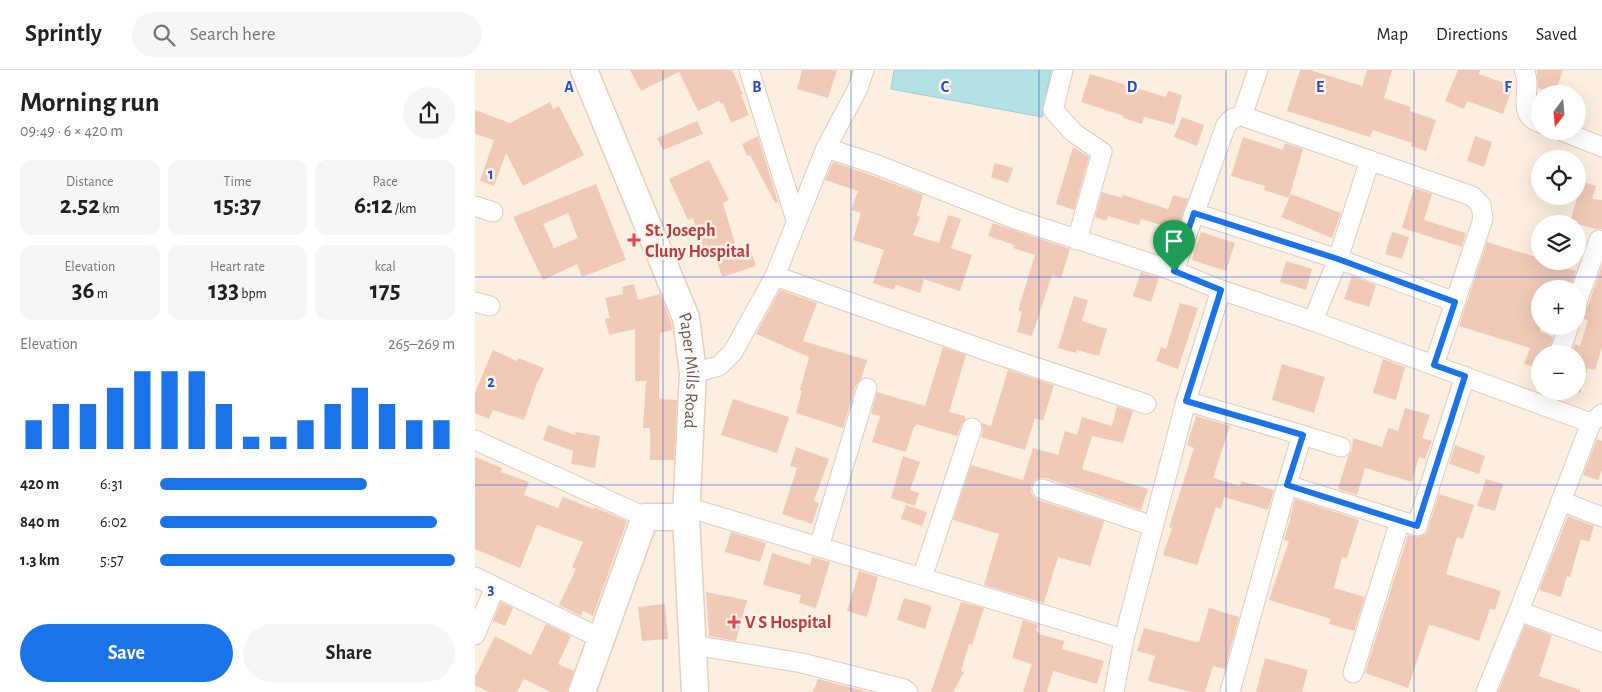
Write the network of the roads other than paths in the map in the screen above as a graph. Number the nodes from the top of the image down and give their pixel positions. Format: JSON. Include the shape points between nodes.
{"nodes":[{"id":1,"x":583,"y":70,"type":"edge"},
{"id":2,"x":749,"y":70,"type":"edge"},
{"id":3,"x":865,"y":70,"type":"edge"},
{"id":4,"x":1063,"y":70,"type":"edge"},
{"id":5,"x":1258,"y":70,"type":"edge"},
{"id":6,"x":1524,"y":70,"type":"edge"},
{"id":7,"x":1242,"y":116,"type":"junction"},
{"id":8,"x":1531,"y":118,"type":"edge"},
{"id":9,"x":1584,"y":140,"type":"edge"},
{"id":10,"x":1602,"y":147,"type":"edge"},
{"id":11,"x":826,"y":148,"type":"junction"},
{"id":12,"x":1370,"y":160,"type":"junction"},
{"id":13,"x":1194,"y":213,"type":"junction"},
{"id":14,"x":797,"y":220,"type":"junction"},
{"id":15,"x":1077,"y":240,"type":"junction"},
{"id":16,"x":1599,"y":240,"type":"dead end"},
{"id":17,"x":1338,"y":259,"type":"junction"},
{"id":18,"x":1174,"y":271,"type":"junction"},
{"id":19,"x":775,"y":276,"type":"junction"},
{"id":20,"x":1585,"y":280,"type":"edge"},
{"id":21,"x":1221,"y":290,"type":"junction"},
{"id":22,"x":1455,"y":302,"type":"junction"},
{"id":23,"x":1313,"y":320,"type":"junction"},
{"id":24,"x":1434,"y":365,"type":"junction"},
{"id":25,"x":693,"y":373,"type":"junction"},
{"id":26,"x":1465,"y":376,"type":"junction"},
{"id":27,"x":867,"y":388,"type":"dead end"},
{"id":28,"x":1531,"y":394,"type":"edge"},
{"id":29,"x":1549,"y":400,"type":"edge"},
{"id":30,"x":1186,"y":401,"type":"junction"},
{"id":31,"x":1146,"y":404,"type":"dead end"},
{"id":32,"x":1596,"y":418,"type":"edge"},
{"id":33,"x":972,"y":428,"type":"dead end"},
{"id":34,"x":1303,"y":435,"type":"junction"},
{"id":35,"x":475,"y":440,"type":"edge"},
{"id":36,"x":1341,"y":447,"type":"dead end"},
{"id":37,"x":1287,"y":485,"type":"junction"},
{"id":38,"x":1042,"y":489,"type":"dead end"},
{"id":39,"x":1561,"y":501,"type":"junction"},
{"id":40,"x":687,"y":512,"type":"junction"},
{"id":41,"x":645,"y":517,"type":"junction"},
{"id":42,"x":1602,"y":517,"type":"edge"},
{"id":43,"x":1400,"y":521,"type":"junction"},
{"id":44,"x":1153,"y":526,"type":"junction"},
{"id":45,"x":819,"y":547,"type":"junction"},
{"id":46,"x":475,"y":577,"type":"edge"},
{"id":47,"x":921,"y":578,"type":"junction"},
{"id":48,"x":495,"y":587,"type":"junction"},
{"id":49,"x":1519,"y":611,"type":"junction"},
{"id":50,"x":475,"y":635,"type":"edge"},
{"id":51,"x":602,"y":639,"type":"junction"},
{"id":52,"x":1124,"y":639,"type":"junction"},
{"id":53,"x":1602,"y":642,"type":"edge"},
{"id":54,"x":693,"y":645,"type":"junction"},
{"id":55,"x":1353,"y":672,"type":"dead end"},
{"id":56,"x":582,"y":692,"type":"edge"},
{"id":57,"x":695,"y":692,"type":"edge"},
{"id":58,"x":908,"y":692,"type":"edge"},
{"id":59,"x":1114,"y":692,"type":"edge"},
{"id":60,"x":1230,"y":692,"type":"edge"},
{"id":61,"x":1486,"y":692,"type":"edge"}],
"edges":[{"from":1,"to":25,"type":"main road","name":"Paper Mills Road","via":[[686,318]]},
{"from":2,"to":14,"type":"street"},
{"from":3,"to":11,"type":"street"},
{"from":4,"to":15,"type":"street","via":[[1053,110],[1074,133],[1102,152]]},
{"from":5,"to":7,"type":"street"},
{"from":6,"to":8,"type":"street","via":[[1527,78],[1526,112]]},
{"from":7,"to":12,"type":"street"},
{"from":7,"to":13,"type":"street","via":[[1226,124]]},
{"from":9,"to":10,"type":"street"},
{"from":11,"to":14,"type":"street"},
{"from":11,"to":15,"type":"street"},
{"from":12,"to":17,"type":"street"},
{"from":12,"to":22,"type":"street","via":[[1472,196],[1481,205],[1483,219]]},
{"from":13,"to":17,"type":"street"},
{"from":13,"to":18,"type":"street"},
{"from":14,"to":19,"type":"street"},
{"from":15,"to":18,"type":"street"},
{"from":16,"to":20,"type":"street"},
{"from":17,"to":22,"type":"street"},
{"from":17,"to":23,"type":"street"},
{"from":18,"to":21,"type":"street"},
{"from":19,"to":25,"type":"street","via":[[733,352],[719,366]]},
{"from":19,"to":31,"type":"street"},
{"from":21,"to":23,"type":"street"},
{"from":21,"to":30,"type":"street"},
{"from":22,"to":24,"type":"street"},
{"from":23,"to":24,"type":"street"},
{"from":24,"to":26,"type":"street"},
{"from":25,"to":40,"type":"main road","name":"Paper Mills Road"},
{"from":26,"to":28,"type":"street"},
{"from":26,"to":43,"type":"street","via":[[1417,526]]},
{"from":27,"to":45,"type":"street"},
{"from":29,"to":32,"type":"street"},
{"from":30,"to":34,"type":"street"},
{"from":30,"to":44,"type":"street"},
{"from":32,"to":39,"type":"street"},
{"from":33,"to":47,"type":"street"},
{"from":34,"to":36,"type":"street"},
{"from":34,"to":37,"type":"street"},
{"from":35,"to":41,"type":"street"},
{"from":37,"to":43,"type":"street"},
{"from":37,"to":60,"type":"street"},
{"from":38,"to":44,"type":"street"},
{"from":39,"to":42,"type":"street"},
{"from":39,"to":49,"type":"street"},
{"from":40,"to":41,"type":"main road"},
{"from":40,"to":45,"type":"street"},
{"from":40,"to":54,"type":"main road","name":"Paper Mills Road"},
{"from":41,"to":51,"type":"main road"},
{"from":43,"to":55,"type":"street"},
{"from":44,"to":52,"type":"street"},
{"from":45,"to":47,"type":"street"},
{"from":46,"to":48,"type":"street"},
{"from":47,"to":52,"type":"street"},
{"from":48,"to":50,"type":"street"},
{"from":48,"to":51,"type":"street"},
{"from":49,"to":53,"type":"street"},
{"from":49,"to":61,"type":"street"},
{"from":51,"to":56,"type":"main road"},
{"from":52,"to":59,"type":"street"},
{"from":54,"to":57,"type":"main road","name":"Paper Mills Road"},
{"from":54,"to":58,"type":"street","via":[[802,663],[903,688]]}]}
